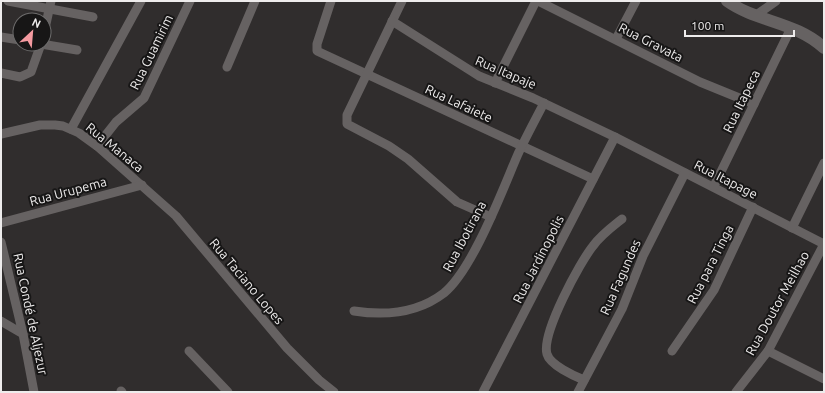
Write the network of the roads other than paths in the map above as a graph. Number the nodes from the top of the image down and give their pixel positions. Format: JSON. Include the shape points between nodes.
{"nodes":[{"id":1,"x":8,"y":1,"type":"edge"},
{"id":2,"x":140,"y":1,"type":"edge"},
{"id":3,"x":190,"y":1,"type":"edge"},
{"id":4,"x":255,"y":1,"type":"edge"},
{"id":5,"x":330,"y":1,"type":"edge"},
{"id":6,"x":402,"y":1,"type":"edge"},
{"id":7,"x":537,"y":1,"type":"edge"},
{"id":8,"x":636,"y":1,"type":"edge"},
{"id":9,"x":727,"y":1,"type":"edge"},
{"id":10,"x":776,"y":1,"type":"edge"},
{"id":11,"x":50,"y":5,"type":"edge"},
{"id":12,"x":755,"y":16,"type":"junction"},
{"id":13,"x":93,"y":17,"type":"dead end"},
{"id":14,"x":392,"y":21,"type":"junction"},
{"id":15,"x":791,"y":28,"type":"junction"},
{"id":16,"x":1,"y":37,"type":"edge"},
{"id":17,"x":12,"y":39,"type":"edge"},
{"id":18,"x":616,"y":39,"type":"junction"},
{"id":19,"x":52,"y":46,"type":"edge"},
{"id":20,"x":824,"y":48,"type":"edge"},
{"id":21,"x":77,"y":50,"type":"dead end"},
{"id":22,"x":38,"y":52,"type":"edge"},
{"id":23,"x":227,"y":67,"type":"dead end"},
{"id":24,"x":1,"y":72,"type":"edge"},
{"id":25,"x":368,"y":74,"type":"junction"},
{"id":26,"x":495,"y":83,"type":"junction"},
{"id":27,"x":544,"y":103,"type":"junction"},
{"id":28,"x":754,"y":104,"type":"junction"},
{"id":29,"x":70,"y":129,"type":"junction"},
{"id":30,"x":1,"y":134,"type":"edge"},
{"id":31,"x":615,"y":137,"type":"junction"},
{"id":32,"x":97,"y":146,"type":"junction"},
{"id":33,"x":522,"y":147,"type":"junction"},
{"id":34,"x":824,"y":163,"type":"edge"},
{"id":35,"x":685,"y":173,"type":"junction"},
{"id":36,"x":593,"y":180,"type":"junction"},
{"id":37,"x":142,"y":185,"type":"junction"},
{"id":38,"x":714,"y":186,"type":"junction"},
{"id":39,"x":753,"y":207,"type":"junction"},
{"id":40,"x":491,"y":217,"type":"junction"},
{"id":41,"x":622,"y":219,"type":"dead end"},
{"id":42,"x":1,"y":222,"type":"edge"},
{"id":43,"x":792,"y":228,"type":"junction"},
{"id":44,"x":1,"y":242,"type":"edge"},
{"id":45,"x":824,"y":244,"type":"edge"},
{"id":46,"x":354,"y":311,"type":"dead end"},
{"id":47,"x":1,"y":321,"type":"edge"},
{"id":48,"x":23,"y":334,"type":"junction"},
{"id":49,"x":189,"y":351,"type":"dead end"},
{"id":50,"x":672,"y":351,"type":"dead end"},
{"id":51,"x":768,"y":351,"type":"junction"},
{"id":52,"x":824,"y":379,"type":"edge"},
{"id":53,"x":584,"y":380,"type":"junction"},
{"id":54,"x":34,"y":392,"type":"edge"},
{"id":55,"x":228,"y":392,"type":"edge"},
{"id":56,"x":334,"y":392,"type":"edge"},
{"id":57,"x":483,"y":392,"type":"edge"},
{"id":58,"x":578,"y":392,"type":"edge"},
{"id":59,"x":736,"y":392,"type":"edge"}],
"edges":[{"from":1,"to":11,"type":"street"},
{"from":2,"to":29,"type":"street"},
{"from":3,"to":32,"type":"street","name":"Rua Guamirim","via":[[144,98],[116,122]]},
{"from":4,"to":23,"type":"street"},
{"from":5,"to":25,"type":"street","name":"Rua Lafaiete","via":[[317,52]]},
{"from":6,"to":14,"type":"street"},
{"from":7,"to":18,"type":"street","name":"Rua Gravata"},
{"from":7,"to":26,"type":"street"},
{"from":8,"to":18,"type":"street"},
{"from":9,"to":12,"type":"street"},
{"from":10,"to":12,"type":"street"},
{"from":11,"to":13,"type":"street"},
{"from":12,"to":15,"type":"street"},
{"from":14,"to":25,"type":"street"},
{"from":14,"to":26,"type":"street","name":"Rua Itapaje","via":[[469,70]]},
{"from":15,"to":20,"type":"street","via":[[810,36]]},
{"from":15,"to":28,"type":"street","name":"Rua Itapeca"},
{"from":16,"to":17,"type":"street"},
{"from":18,"to":28,"type":"street","name":"Rua Gravata","via":[[700,82]]},
{"from":19,"to":21,"type":"street"},
{"from":22,"to":24,"type":"street","via":[[31,72],[20,77]]},
{"from":25,"to":33,"type":"street","name":"Rua Lafaiete"},
{"from":25,"to":40,"type":"street","via":[[347,115],[347,124],[408,159],[457,202]]},
{"from":26,"to":27,"type":"street","name":"Rua Itapaje"},
{"from":27,"to":31,"type":"street","name":"Rua Itapaje"},
{"from":27,"to":33,"type":"street","name":"Rua Ibotirana"},
{"from":28,"to":38,"type":"street","name":"Rua Itapeca"},
{"from":29,"to":30,"type":"street","name":"Rua Manaca","via":[[46,125]]},
{"from":29,"to":32,"type":"street","name":"Rua Manaca"},
{"from":31,"to":35,"type":"street","name":"Rua Itapage"},
{"from":31,"to":36,"type":"street","name":"Rua Jardinopolis"},
{"from":32,"to":37,"type":"street","name":"Rua Manaca"},
{"from":33,"to":36,"type":"street","name":"Rua Lafaiete"},
{"from":33,"to":40,"type":"street","name":"Rua Ibotirana"},
{"from":34,"to":43,"type":"street"},
{"from":35,"to":38,"type":"street","name":"Rua Itapage"},
{"from":35,"to":53,"type":"street","name":"Rua Fagundes","via":[[643,256],[622,308]]},
{"from":36,"to":57,"type":"street","name":"Rua Jardinopolis"},
{"from":37,"to":42,"type":"street","name":"Rua Urupema"},
{"from":37,"to":56,"type":"street","name":"Rua Taciano Lopes","via":[[176,216],[287,348]]},
{"from":38,"to":39,"type":"street","name":"Rua Itapage"},
{"from":39,"to":43,"type":"street","name":"Rua Itapage"},
{"from":39,"to":50,"type":"street","name":"Rua para Tinga","via":[[714,290]]},
{"from":40,"to":46,"type":"street","name":"Rua Ibotirana","via":[[461,274],[437,298],[413,309],[399,312],[381,314]]},
{"from":41,"to":53,"type":"street","via":[[604,233],[589,250],[560,305],[546,349],[548,358]]},
{"from":43,"to":45,"type":"street","name":"Rua Itapage"},
{"from":44,"to":48,"type":"street","name":"Rua Condé de Aljezur"},
{"from":45,"to":51,"type":"street","name":"Rua Doutor Meilhao"},
{"from":47,"to":48,"type":"street"},
{"from":48,"to":54,"type":"street","name":"Rua Condé de Aljezur"},
{"from":49,"to":55,"type":"street"},
{"from":51,"to":52,"type":"street"},
{"from":51,"to":59,"type":"street","name":"Rua Doutor Meilhao"},
{"from":53,"to":58,"type":"street","name":"Rua Fagundes"}]}
